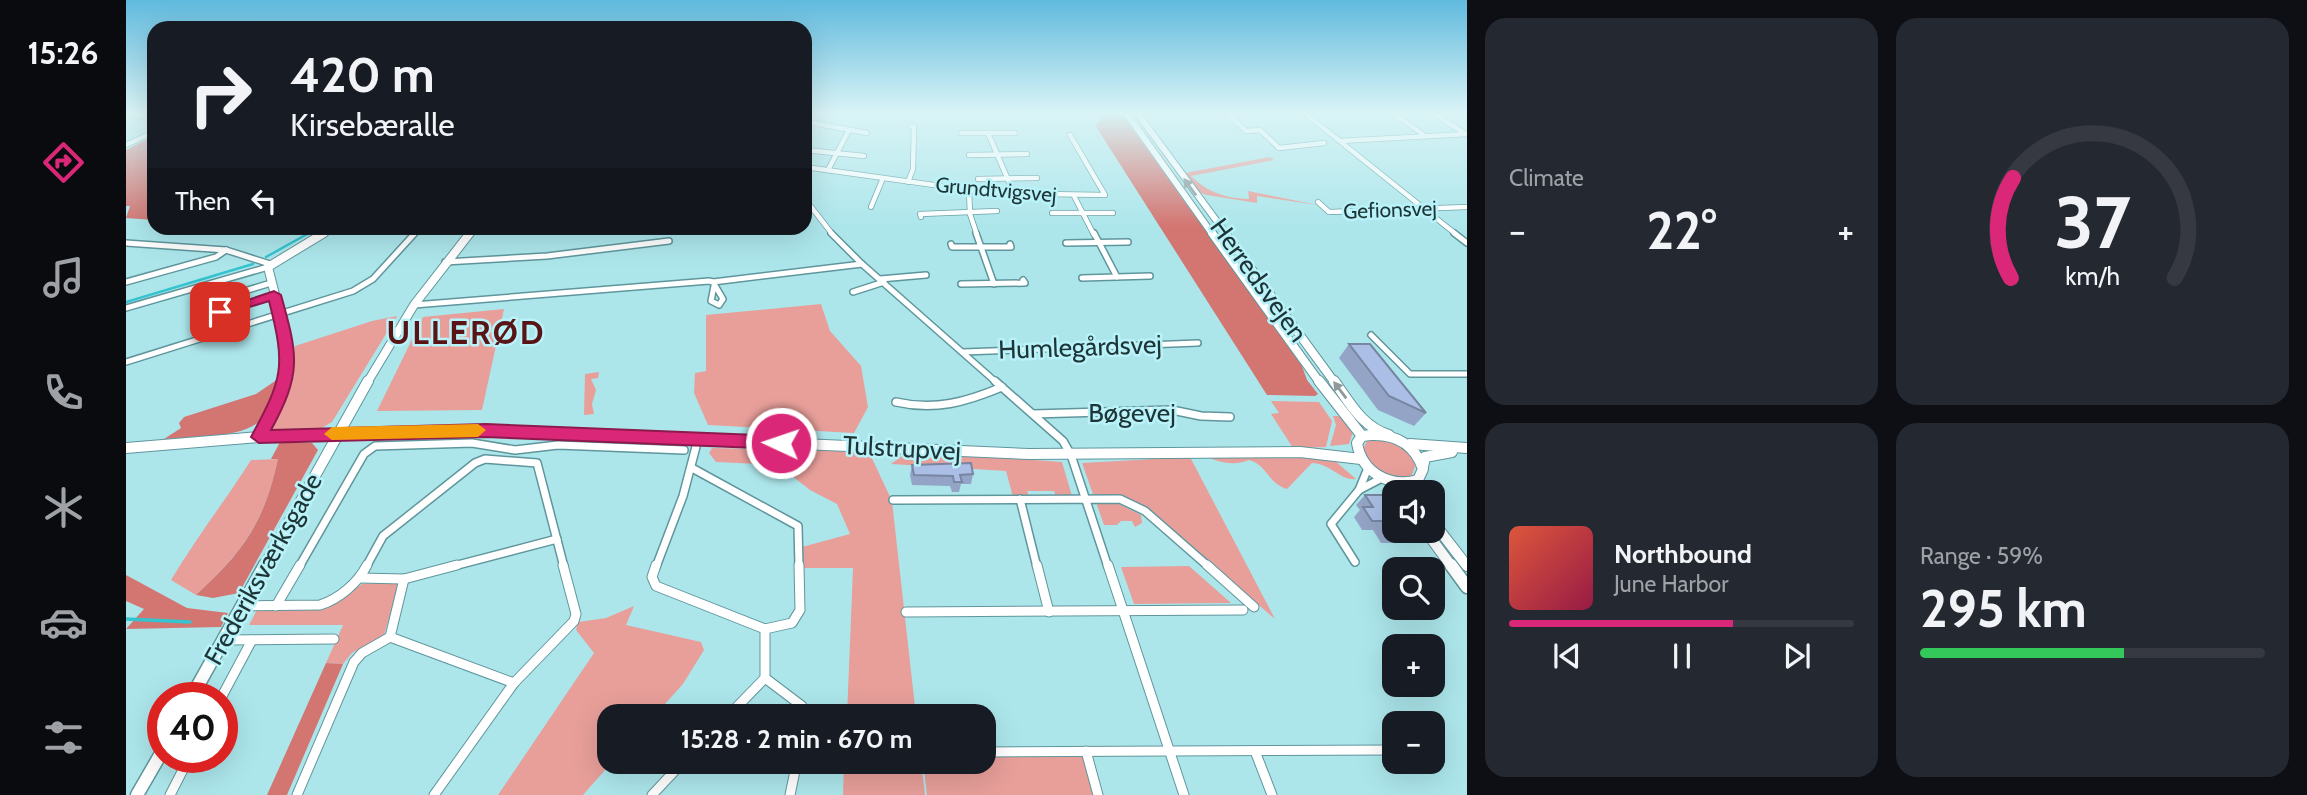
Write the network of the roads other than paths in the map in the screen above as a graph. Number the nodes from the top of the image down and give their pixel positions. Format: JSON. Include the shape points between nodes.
{"nodes":[{"id":1,"x":812,"y":151,"type":"edge"},
{"id":2,"x":838,"y":151,"type":"edge"},
{"id":3,"x":913,"y":151,"type":"edge"},
{"id":4,"x":996,"y":151,"type":"edge"},
{"id":5,"x":1079,"y":151,"type":"edge"},
{"id":6,"x":1154,"y":151,"type":"edge"},
{"id":7,"x":1165,"y":151,"type":"edge"},
{"id":8,"x":1352,"y":151,"type":"edge"},
{"id":9,"x":1027,"y":154,"type":"dead end"},
{"id":10,"x":836,"y":155,"type":"junction"},
{"id":11,"x":969,"y":155,"type":"dead end"},
{"id":12,"x":998,"y":155,"type":"junction"},
{"id":13,"x":864,"y":156,"type":"dead end"},
{"id":14,"x":812,"y":168,"type":"edge"},
{"id":15,"x":828,"y":170,"type":"junction"},
{"id":16,"x":883,"y":178,"type":"junction"},
{"id":17,"x":978,"y":178,"type":"dead end"},
{"id":18,"x":1008,"y":178,"type":"junction"},
{"id":19,"x":1037,"y":178,"type":"dead end"},
{"id":20,"x":908,"y":182,"type":"junction"},
{"id":21,"x":969,"y":191,"type":"junction"},
{"id":22,"x":1015,"y":195,"type":"junction"},
{"id":23,"x":1074,"y":196,"type":"junction"},
{"id":24,"x":1318,"y":202,"type":"dead end"},
{"id":25,"x":871,"y":207,"type":"dead end"},
{"id":26,"x":1467,"y":207,"type":"edge"},
{"id":27,"x":812,"y":208,"type":"edge"},
{"id":28,"x":1424,"y":209,"type":"junction"},
{"id":29,"x":997,"y":211,"type":"dead end"},
{"id":30,"x":1113,"y":212,"type":"dead end"},
{"id":31,"x":1052,"y":213,"type":"dead end"},
{"id":32,"x":1083,"y":213,"type":"junction"},
{"id":33,"x":970,"y":214,"type":"junction"},
{"id":34,"x":920,"y":217,"type":"dead end"},
{"id":35,"x":321,"y":235,"type":"edge"},
{"id":36,"x":412,"y":235,"type":"edge"},
{"id":37,"x":468,"y":235,"type":"edge"},
{"id":38,"x":669,"y":242,"type":"dead end"},
{"id":39,"x":1128,"y":242,"type":"dead end"},
{"id":40,"x":126,"y":243,"type":"edge"},
{"id":41,"x":1066,"y":243,"type":"dead end"},
{"id":42,"x":1099,"y":243,"type":"junction"},
{"id":43,"x":1467,"y":243,"type":"edge"},
{"id":44,"x":951,"y":244,"type":"dead end"},
{"id":45,"x":1010,"y":244,"type":"dead end"},
{"id":46,"x":981,"y":247,"type":"junction"},
{"id":47,"x":226,"y":250,"type":"junction"},
{"id":48,"x":446,"y":262,"type":"junction"},
{"id":49,"x":862,"y":264,"type":"junction"},
{"id":50,"x":269,"y":265,"type":"junction"},
{"id":51,"x":926,"y":275,"type":"dead end"},
{"id":52,"x":1150,"y":276,"type":"dead end"},
{"id":53,"x":1117,"y":277,"type":"junction"},
{"id":54,"x":1082,"y":278,"type":"dead end"},
{"id":55,"x":1023,"y":279,"type":"dead end"},
{"id":56,"x":882,"y":281,"type":"junction"},
{"id":57,"x":126,"y":282,"type":"edge"},
{"id":58,"x":271,"y":283,"type":"junction"},
{"id":59,"x":961,"y":284,"type":"dead end"},
{"id":60,"x":994,"y":284,"type":"junction"},
{"id":61,"x":853,"y":292,"type":"dead end"},
{"id":62,"x":274,"y":295,"type":"junction"},
{"id":63,"x":218,"y":299,"type":"dead end"},
{"id":64,"x":414,"y":305,"type":"junction"},
{"id":65,"x":126,"y":309,"type":"edge"},
{"id":66,"x":220,"y":312,"type":"dead end"},
{"id":67,"x":279,"y":313,"type":"junction"},
{"id":68,"x":1371,"y":335,"type":"dead end"},
{"id":69,"x":1198,"y":343,"type":"dead end"},
{"id":70,"x":963,"y":352,"type":"junction"},
{"id":71,"x":126,"y":362,"type":"edge"},
{"id":72,"x":1467,"y":374,"type":"edge"},
{"id":73,"x":1002,"y":387,"type":"junction"},
{"id":74,"x":896,"y":402,"type":"dead end"},
{"id":75,"x":1033,"y":414,"type":"junction"},
{"id":76,"x":1230,"y":417,"type":"dead end"},
{"id":77,"x":340,"y":433,"type":"junction"},
{"id":78,"x":1389,"y":435,"type":"junction"},
{"id":79,"x":1362,"y":436,"type":"junction"},
{"id":80,"x":259,"y":437,"type":"junction"},
{"id":81,"x":698,"y":439,"type":"junction"},
{"id":82,"x":1402,"y":440,"type":"junction"},
{"id":83,"x":126,"y":448,"type":"edge"},
{"id":84,"x":1357,"y":448,"type":"junction"},
{"id":85,"x":514,"y":449,"type":"junction"},
{"id":86,"x":1467,"y":449,"type":"edge"},
{"id":87,"x":684,"y":450,"type":"dead end"},
{"id":88,"x":1300,"y":452,"type":"junction"},
{"id":89,"x":1071,"y":455,"type":"junction"},
{"id":90,"x":1361,"y":459,"type":"junction"},
{"id":91,"x":510,"y":460,"type":"junction"},
{"id":92,"x":692,"y":468,"type":"junction"},
{"id":93,"x":1368,"y":468,"type":"junction"},
{"id":94,"x":1423,"y":469,"type":"junction"},
{"id":95,"x":1384,"y":479,"type":"junction"},
{"id":96,"x":1387,"y":480,"type":"edge"},
{"id":97,"x":1418,"y":480,"type":"edge"},
{"id":98,"x":1359,"y":490,"type":"junction"},
{"id":99,"x":1085,"y":498,"type":"junction"},
{"id":100,"x":1020,"y":499,"type":"junction"},
{"id":101,"x":893,"y":500,"type":"dead end"},
{"id":102,"x":1445,"y":538,"type":"edge"},
{"id":103,"x":557,"y":539,"type":"junction"},
{"id":104,"x":1435,"y":543,"type":"edge"},
{"id":105,"x":1356,"y":562,"type":"dead end"},
{"id":106,"x":1467,"y":566,"type":"edge"},
{"id":107,"x":360,"y":578,"type":"junction"},
{"id":108,"x":404,"y":579,"type":"junction"},
{"id":109,"x":1467,"y":587,"type":"edge"},
{"id":110,"x":242,"y":606,"type":"junction"},
{"id":111,"x":276,"y":606,"type":"junction"},
{"id":112,"x":1254,"y":607,"type":"dead end"},
{"id":113,"x":1242,"y":610,"type":"dead end"},
{"id":114,"x":906,"y":612,"type":"dead end"},
{"id":115,"x":1049,"y":612,"type":"junction"},
{"id":116,"x":1123,"y":612,"type":"junction"},
{"id":117,"x":765,"y":629,"type":"junction"},
{"id":118,"x":390,"y":637,"type":"junction"},
{"id":119,"x":334,"y":639,"type":"dead end"},
{"id":120,"x":223,"y":640,"type":"junction"},
{"id":121,"x":252,"y":640,"type":"junction"},
{"id":122,"x":765,"y":678,"type":"junction"},
{"id":123,"x":200,"y":682,"type":"edge"},
{"id":124,"x":230,"y":682,"type":"edge"},
{"id":125,"x":514,"y":683,"type":"junction"},
{"id":126,"x":740,"y":704,"type":"edge"},
{"id":127,"x":799,"y":704,"type":"edge"},
{"id":128,"x":1169,"y":750,"type":"junction"},
{"id":129,"x":1382,"y":750,"type":"edge"},
{"id":130,"x":996,"y":751,"type":"edge"},
{"id":131,"x":1086,"y":751,"type":"junction"},
{"id":132,"x":1255,"y":751,"type":"junction"},
{"id":133,"x":150,"y":773,"type":"edge"},
{"id":134,"x":181,"y":773,"type":"edge"},
{"id":135,"x":672,"y":774,"type":"edge"},
{"id":136,"x":794,"y":774,"type":"edge"},
{"id":137,"x":137,"y":795,"type":"edge"},
{"id":138,"x":170,"y":795,"type":"edge"},
{"id":139,"x":297,"y":795,"type":"edge"},
{"id":140,"x":434,"y":795,"type":"edge"},
{"id":141,"x":652,"y":795,"type":"edge"},
{"id":142,"x":790,"y":795,"type":"edge"},
{"id":143,"x":1098,"y":795,"type":"edge"},
{"id":144,"x":1184,"y":795,"type":"edge"},
{"id":145,"x":1272,"y":795,"type":"edge"}],
"edges":[{"from":1,"to":10,"type":"street"},
{"from":2,"to":10,"type":"street"},
{"from":3,"to":20,"type":"street"},
{"from":4,"to":12,"type":"street"},
{"from":5,"to":23,"type":"street","name":"Grundtvigsvej","via":[[1105,195]]},
{"from":6,"to":79,"type":"street","name":"Herredsvejen"},
{"from":78,"to":7,"type":"street","name":"Herredsvejen","one_way":true,"via":[[1365,423]]},
{"from":8,"to":28,"type":"street"},
{"from":9,"to":12,"type":"street"},
{"from":10,"to":13,"type":"street"},
{"from":10,"to":15,"type":"street"},
{"from":11,"to":12,"type":"street"},
{"from":12,"to":18,"type":"street"},
{"from":14,"to":15,"type":"street","name":"Grundtvigsvej"},
{"from":15,"to":16,"type":"street","name":"Grundtvigsvej"},
{"from":16,"to":20,"type":"street","name":"Grundtvigsvej"},
{"from":16,"to":25,"type":"street"},
{"from":17,"to":18,"type":"street"},
{"from":18,"to":19,"type":"street"},
{"from":18,"to":22,"type":"street"},
{"from":20,"to":21,"type":"street","name":"Grundtvigsvej"},
{"from":21,"to":22,"type":"street","name":"Grundtvigsvej"},
{"from":21,"to":33,"type":"street"},
{"from":22,"to":23,"type":"street","name":"Grundtvigsvej"},
{"from":23,"to":32,"type":"street"},
{"from":24,"to":28,"type":"street","name":"Gefionsvej","via":[[1329,212]]},
{"from":26,"to":28,"type":"street","name":"Gefionsvej"},
{"from":27,"to":49,"type":"street"},
{"from":28,"to":43,"type":"street"},
{"from":29,"to":33,"type":"street"},
{"from":30,"to":32,"type":"street"},
{"from":31,"to":32,"type":"street"},
{"from":32,"to":42,"type":"street"},
{"from":33,"to":34,"type":"street"},
{"from":33,"to":46,"type":"street"},
{"from":35,"to":50,"type":"street"},
{"from":36,"to":67,"type":"street","via":[[365,285]]},
{"from":37,"to":48,"type":"street","name":"Frederiksværksgade"},
{"from":38,"to":48,"type":"street"},
{"from":39,"to":42,"type":"street"},
{"from":40,"to":47,"type":"street"},
{"from":41,"to":42,"type":"street"},
{"from":42,"to":53,"type":"street"},
{"from":44,"to":46,"type":"street"},
{"from":45,"to":46,"type":"street"},
{"from":46,"to":60,"type":"street"},
{"from":47,"to":50,"type":"street"},
{"from":47,"to":57,"type":"street","via":[[216,257]]},
{"from":48,"to":64,"type":"street","name":"Frederiksværksgade"},
{"from":49,"to":56,"type":"street"},
{"from":49,"to":64,"type":"street","via":[[714,284]]},
{"from":50,"to":58,"type":"street"},
{"from":50,"to":65,"type":"street"},
{"from":51,"to":56,"type":"street"},
{"from":52,"to":53,"type":"street"},
{"from":53,"to":54,"type":"street"},
{"from":55,"to":60,"type":"street","via":[[1025,283]]},
{"from":56,"to":61,"type":"street"},
{"from":56,"to":70,"type":"street"},
{"from":58,"to":62,"type":"street"},
{"from":58,"to":63,"type":"street"},
{"from":59,"to":60,"type":"street"},
{"from":62,"to":66,"type":"street"},
{"from":62,"to":67,"type":"street"},
{"from":64,"to":77,"type":"street","name":"Frederiksværksgade"},
{"from":67,"to":71,"type":"street"},
{"from":67,"to":80,"type":"street","via":[[289,363],[282,393]]},
{"from":68,"to":72,"type":"street","via":[[1410,374]]},
{"from":69,"to":70,"type":"street","name":"Humlegårdsvej"},
{"from":70,"to":73,"type":"street"},
{"from":73,"to":74,"type":"street","via":[[960,405]]},
{"from":73,"to":75,"type":"street"},
{"from":75,"to":76,"type":"street","name":"Bøgevej","via":[[1172,410]]},
{"from":75,"to":89,"type":"street","via":[[1063,441]]},
{"from":77,"to":80,"type":"street","name":"Tulstrupvej"},
{"from":77,"to":81,"type":"street","name":"Tulstrupvej","via":[[486,430]]},
{"from":77,"to":110,"type":"street","name":"Frederiksværksgade"},
{"from":78,"to":79,"type":"street"},
{"from":78,"to":82,"type":"street"},
{"from":79,"to":84,"type":"street"},
{"from":80,"to":83,"type":"street","name":"Tulstrupvej"},
{"from":81,"to":89,"type":"street","name":"Tulstrupvej"},
{"from":81,"to":92,"type":"street"},
{"from":82,"to":86,"type":"street","via":[[1418,447]]},
{"from":82,"to":94,"type":"street","via":[[1417,454]]},
{"from":84,"to":88,"type":"street","name":"Tulstrupvej"},
{"from":84,"to":90,"type":"street"},
{"from":85,"to":87,"type":"street","via":[[543,450],[558,444]]},
{"from":85,"to":91,"type":"street"},
{"from":85,"to":111,"type":"street","via":[[471,443],[382,444],[370,449]]},
{"from":86,"to":94,"type":"street","via":[[1425,457]]},
{"from":88,"to":89,"type":"street","name":"Tulstrupvej"},
{"from":88,"to":90,"type":"street","name":"Tulstrupvej"},
{"from":89,"to":99,"type":"street"},
{"from":90,"to":93,"type":"street"},
{"from":91,"to":103,"type":"street","via":[[539,466]]},
{"from":91,"to":107,"type":"street","via":[[475,463],[383,536]]},
{"from":92,"to":117,"type":"street","via":[[652,577],[656,586]]},
{"from":92,"to":117,"type":"street","via":[[798,526],[799,616],[792,623]]},
{"from":93,"to":95,"type":"street"},
{"from":93,"to":98,"type":"street"},
{"from":94,"to":97,"type":"street"},
{"from":95,"to":96,"type":"street"},
{"from":95,"to":98,"type":"street"},
{"from":98,"to":105,"type":"street","via":[[1331,523]]},
{"from":99,"to":100,"type":"street"},
{"from":99,"to":112,"type":"street","via":[[1120,499],[1145,511]]},
{"from":99,"to":116,"type":"street"},
{"from":100,"to":101,"type":"street"},
{"from":100,"to":115,"type":"street"},
{"from":102,"to":106,"type":"street"},
{"from":103,"to":108,"type":"street"},
{"from":103,"to":125,"type":"street","via":[[574,621]]},
{"from":104,"to":109,"type":"street"},
{"from":107,"to":108,"type":"street"},
{"from":107,"to":111,"type":"street","via":[[325,604]]},
{"from":108,"to":118,"type":"street"},
{"from":110,"to":111,"type":"street"},
{"from":110,"to":120,"type":"street","name":"Frederiksværksgade"},
{"from":113,"to":116,"type":"street"},
{"from":114,"to":115,"type":"street"},
{"from":115,"to":116,"type":"street"},
{"from":116,"to":128,"type":"street"},
{"from":117,"to":122,"type":"street"},
{"from":118,"to":125,"type":"street"},
{"from":118,"to":139,"type":"street","via":[[354,662]]},
{"from":119,"to":121,"type":"street"},
{"from":120,"to":121,"type":"street"},
{"from":120,"to":123,"type":"street","name":"Frederiksværksgade"},
{"from":121,"to":124,"type":"street"},
{"from":122,"to":126,"type":"street"},
{"from":122,"to":127,"type":"street"},
{"from":125,"to":140,"type":"street"},
{"from":128,"to":131,"type":"street"},
{"from":128,"to":132,"type":"street"},
{"from":128,"to":144,"type":"street"},
{"from":129,"to":132,"type":"street"},
{"from":130,"to":131,"type":"street"},
{"from":131,"to":143,"type":"street"},
{"from":132,"to":145,"type":"street"},
{"from":133,"to":137,"type":"street"},
{"from":134,"to":138,"type":"street"},
{"from":135,"to":141,"type":"street"},
{"from":136,"to":142,"type":"street"}]}
